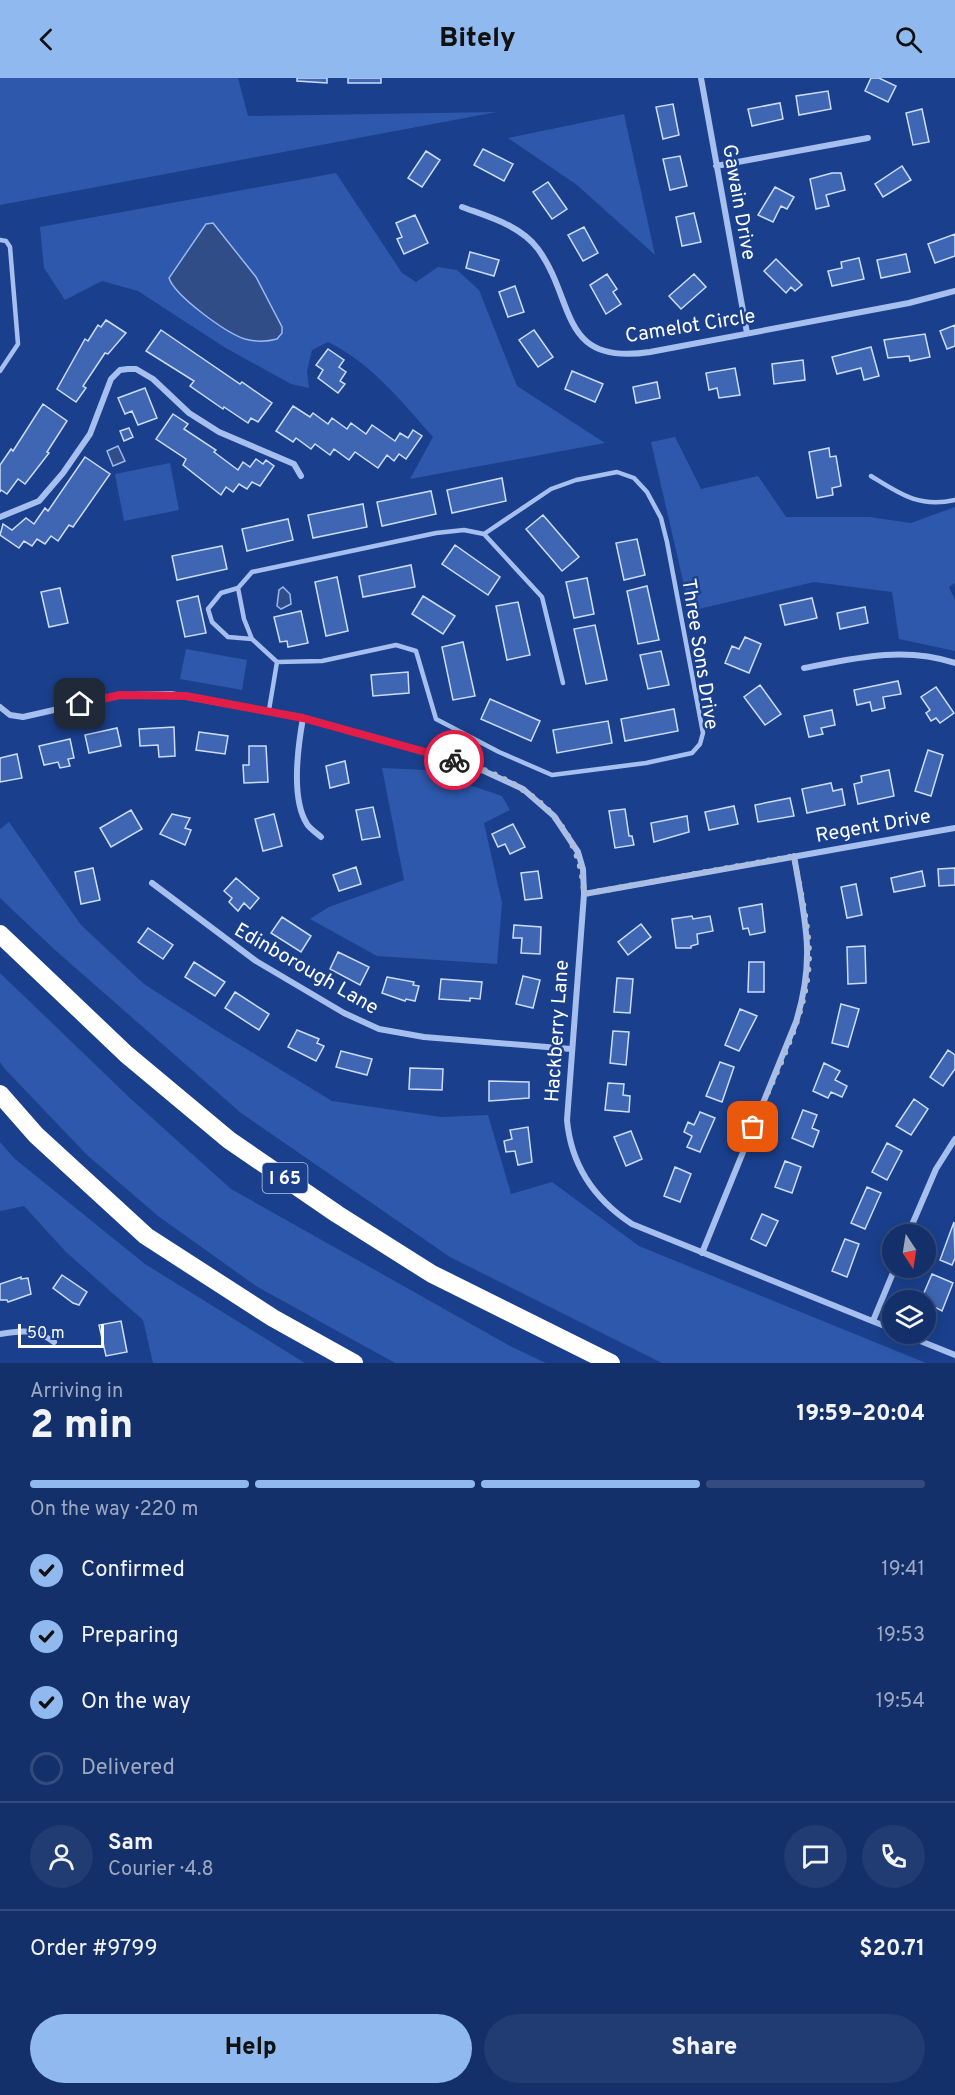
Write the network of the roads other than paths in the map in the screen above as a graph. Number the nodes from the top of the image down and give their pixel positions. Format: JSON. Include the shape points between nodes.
{"nodes":[{"id":1,"x":701,"y":78,"type":"edge"},
{"id":2,"x":868,"y":138,"type":"dead end"},
{"id":3,"x":716,"y":166,"type":"junction"},
{"id":4,"x":462,"y":207,"type":"dead end"},
{"id":5,"x":0,"y":240,"type":"edge"},
{"id":6,"x":955,"y":291,"type":"edge"},
{"id":7,"x":747,"y":333,"type":"junction"},
{"id":8,"x":0,"y":371,"type":"edge"},
{"id":9,"x":301,"y":476,"type":"dead end"},
{"id":10,"x":871,"y":476,"type":"dead end"},
{"id":11,"x":955,"y":500,"type":"edge"},
{"id":12,"x":0,"y":517,"type":"edge"},
{"id":13,"x":484,"y":534,"type":"junction"},
{"id":14,"x":238,"y":588,"type":"junction"},
{"id":15,"x":252,"y":639,"type":"junction"},
{"id":16,"x":277,"y":662,"type":"junction"},
{"id":17,"x":955,"y":663,"type":"edge"},
{"id":18,"x":804,"y":668,"type":"dead end"},
{"id":19,"x":563,"y":683,"type":"dead end"},
{"id":20,"x":0,"y":707,"type":"edge"},
{"id":21,"x":269,"y":710,"type":"junction"},
{"id":22,"x":303,"y":718,"type":"junction"},
{"id":23,"x":955,"y":828,"type":"edge"},
{"id":24,"x":321,"y":837,"type":"dead end"},
{"id":25,"x":794,"y":856,"type":"junction"},
{"id":26,"x":152,"y":883,"type":"dead end"},
{"id":27,"x":584,"y":894,"type":"junction"},
{"id":28,"x":0,"y":934,"type":"edge"},
{"id":29,"x":571,"y":1049,"type":"junction"},
{"id":30,"x":0,"y":1094,"type":"edge"},
{"id":31,"x":955,"y":1139,"type":"edge"},
{"id":32,"x":912,"y":1224,"type":"edge"},
{"id":33,"x":702,"y":1253,"type":"junction"},
{"id":34,"x":891,"y":1278,"type":"edge"},
{"id":35,"x":873,"y":1321,"type":"junction"},
{"id":36,"x":882,"y":1325,"type":"edge"},
{"id":37,"x":0,"y":1334,"type":"edge"},
{"id":38,"x":54,"y":1342,"type":"dead end"},
{"id":39,"x":928,"y":1344,"type":"edge"},
{"id":40,"x":955,"y":1355,"type":"edge"},
{"id":41,"x":354,"y":1363,"type":"edge"},
{"id":42,"x":611,"y":1363,"type":"edge"}],
"edges":[{"from":1,"to":3,"type":"street","name":"Gawain Drive"},
{"from":2,"to":3,"type":"street"},
{"from":3,"to":7,"type":"street","name":"Gawain Drive"},
{"from":4,"to":7,"type":"street","name":"Camelot Circle","via":[[508,225],[538,249],[573,326],[599,349],[637,354]]},
{"from":5,"to":8,"type":"lane","via":[[10,247],[18,344]]},
{"from":6,"to":7,"type":"street","name":"Camelot Circle"},
{"from":9,"to":12,"type":"street","via":[[294,464],[245,445],[189,413],[153,379],[136,369],[120,370],[111,379],[90,434],[63,473],[39,501]]},
{"from":10,"to":11,"type":"lane","via":[[904,496],[926,503]]},
{"from":13,"to":14,"type":"lane","via":[[464,530],[436,533],[252,572]]},
{"from":13,"to":16,"type":"lane","name":"Three Sons Drive","via":[[550,489],[617,472],[634,478],[661,518],[667,542],[702,733],[700,744],[692,753],[552,775],[436,718],[416,651],[396,645],[322,661]]},
{"from":13,"to":19,"type":"lane","via":[[542,597]]},
{"from":14,"to":15,"type":"lane"},
{"from":14,"to":15,"type":"lane","via":[[221,592],[208,609],[212,621],[228,637]]},
{"from":15,"to":16,"type":"lane"},
{"from":16,"to":21,"type":"lane"},
{"from":17,"to":18,"type":"street","via":[[897,653]]},
{"from":20,"to":21,"type":"street","name":"Hackberry Lane","via":[[10,715],[23,717],[120,695],[154,693]]},
{"from":21,"to":22,"type":"street","name":"Hackberry Lane"},
{"from":22,"to":24,"type":"street","via":[[297,763],[301,805],[307,824]]},
{"from":22,"to":27,"type":"street","name":"Hackberry Lane","via":[[469,764],[523,789],[554,816],[572,840],[583,869]]},
{"from":23,"to":25,"type":"street","name":"Regent Drive"},
{"from":25,"to":27,"type":"street","name":"Regent Drive"},
{"from":25,"to":33,"type":"street","via":[[808,936],[804,995]]},
{"from":26,"to":29,"type":"street","name":"Edinborough Lane","via":[[238,949],[379,1029],[424,1037]]},
{"from":27,"to":29,"type":"street","name":"Hackberry Lane"},
{"from":28,"to":42,"type":"highway","number":"I 65","via":[[126,1054],[229,1140],[432,1274]]},
{"from":29,"to":33,"type":"street","name":"Hackberry Lane","via":[[567,1120],[572,1149],[583,1174],[597,1194],[621,1216]]},
{"from":30,"to":41,"type":"highway","via":[[36,1135],[146,1236],[273,1318]]},
{"from":31,"to":32,"type":"street","via":[[931,1179]]},
{"from":33,"to":35,"type":"street","name":"Hackberry Lane"},
{"from":34,"to":35,"type":"street"},
{"from":35,"to":36,"type":"street","name":"Hackberry Lane"},
{"from":37,"to":38,"type":"street","via":[[31,1331]]},
{"from":39,"to":40,"type":"street"}]}
